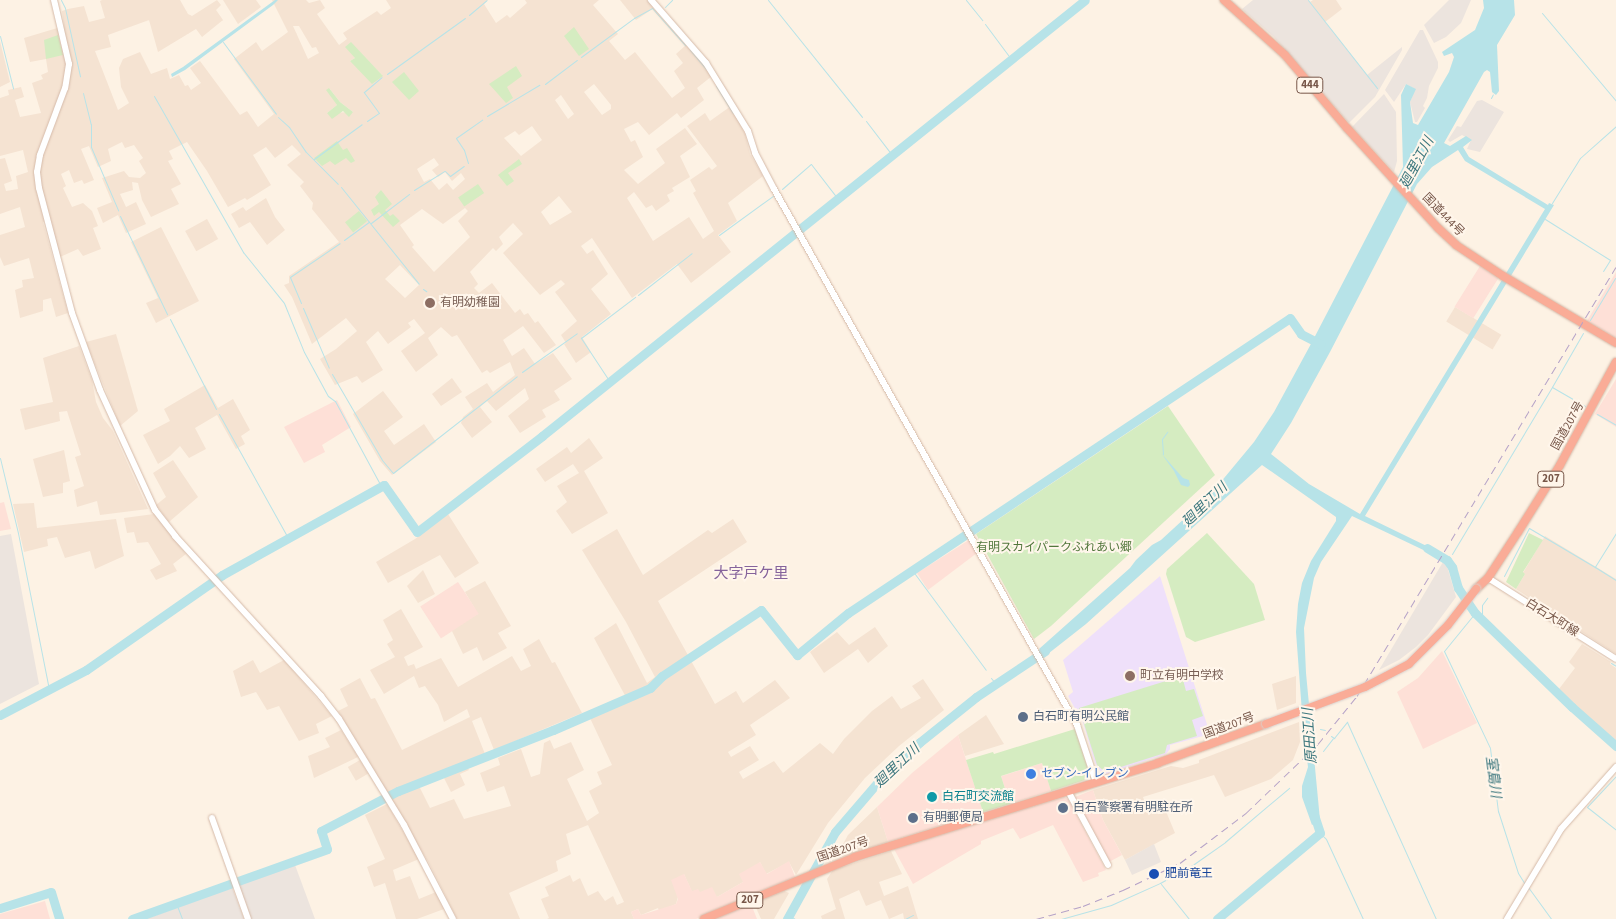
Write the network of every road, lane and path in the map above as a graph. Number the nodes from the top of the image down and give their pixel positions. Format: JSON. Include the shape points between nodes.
{"nodes":[{"id":1,"x":54,"y":0,"type":"edge"},
{"id":2,"x":651,"y":0,"type":"edge"},
{"id":3,"x":1224,"y":0,"type":"edge"},
{"id":4,"x":1616,"y":343,"type":"edge"},
{"id":5,"x":1616,"y":362,"type":"edge"},
{"id":6,"x":1488,"y":578,"type":"junction"},
{"id":7,"x":1616,"y":659,"type":"edge"},
{"id":8,"x":1616,"y":767,"type":"edge"},
{"id":9,"x":1096,"y":782,"type":"junction"},
{"id":10,"x":1068,"y":791,"type":"junction"},
{"id":11,"x":212,"y":818,"type":"dead end"},
{"id":12,"x":1108,"y":864,"type":"dead end"},
{"id":13,"x":248,"y":919,"type":"edge"},
{"id":14,"x":453,"y":919,"type":"edge"},
{"id":15,"x":704,"y":919,"type":"edge"},
{"id":16,"x":1507,"y":919,"type":"edge"}],
"edges":[{"from":1,"to":14,"type":"street","via":[[69,64],[65,88],[40,154],[37,172],[47,222],[83,347],[137,474],[155,510],[174,536],[322,696],[339,719],[427,865]]},
{"from":2,"to":9,"type":"street","via":[[706,63],[748,131],[755,153],[801,236],[1077,724]]},
{"from":3,"to":4,"type":"highway","name":"国道444号","number":"444","via":[[1285,55],[1390,176],[1456,245]]},
{"from":5,"to":6,"type":"highway","name":"国道207号","number":"207","via":[[1560,465]]},
{"from":6,"to":7,"type":"street","name":"白石大町線"},
{"from":6,"to":9,"type":"highway","name":"国道207号","number":"207","bridge":true,"via":[[1409,664],[1365,687],[1171,759]]},
{"from":8,"to":16,"type":"street","via":[[1561,829]]},
{"from":9,"to":10,"type":"highway","name":"国道207号","number":"207"},
{"from":10,"to":12,"type":"street"},
{"from":10,"to":15,"type":"highway","name":"国道207号","number":"207","via":[[831,866]]},
{"from":11,"to":13,"type":"street"}]}
